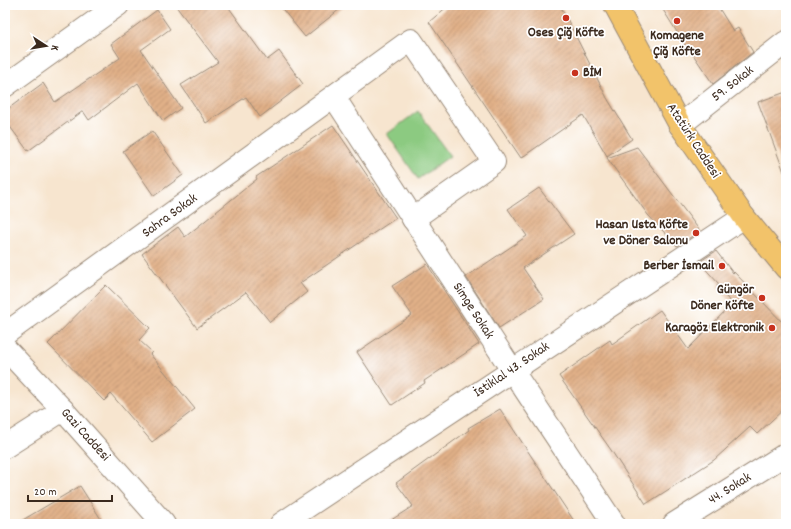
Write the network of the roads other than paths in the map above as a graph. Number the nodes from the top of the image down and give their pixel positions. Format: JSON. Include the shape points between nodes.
{"nodes":[{"id":1,"x":118,"y":5,"type":"edge"},
{"id":2,"x":615,"y":5,"type":"edge"},
{"id":3,"x":786,"y":42,"type":"edge"},
{"id":4,"x":5,"y":86,"type":"edge"},
{"id":5,"x":334,"y":97,"type":"junction"},
{"id":6,"x":680,"y":125,"type":"junction"},
{"id":7,"x":744,"y":217,"type":"junction"},
{"id":8,"x":413,"y":219,"type":"junction"},
{"id":9,"x":785,"y":267,"type":"edge"},
{"id":10,"x":5,"y":334,"type":"edge"},
{"id":11,"x":5,"y":348,"type":"edge"},
{"id":12,"x":512,"y":370,"type":"junction"},
{"id":13,"x":63,"y":410,"type":"junction"},
{"id":14,"x":5,"y":447,"type":"edge"},
{"id":15,"x":786,"y":454,"type":"edge"},
{"id":16,"x":164,"y":524,"type":"edge"},
{"id":17,"x":281,"y":524,"type":"edge"},
{"id":18,"x":614,"y":524,"type":"edge"},
{"id":19,"x":674,"y":524,"type":"edge"}],
"edges":[{"from":1,"to":4,"type":"street"},
{"from":2,"to":6,"type":"main road","name":"Atatürk Caddesi"},
{"from":3,"to":6,"type":"street","name":"59. Sokak"},
{"from":5,"to":8,"type":"street","name":"Simge Sokak"},
{"from":5,"to":8,"type":"street","name":"Sahra Sokak","via":[[411,40],[494,162]]},
{"from":5,"to":10,"type":"street","name":"Sahra Sokak"},
{"from":6,"to":7,"type":"main road","name":"Atatürk Caddesi"},
{"from":7,"to":9,"type":"main road","name":"Atatürk Caddesi"},
{"from":7,"to":12,"type":"street","name":"İstiklal 43. Sokak"},
{"from":8,"to":12,"type":"street","name":"Simge Sokak"},
{"from":11,"to":13,"type":"street","name":"Gazi Caddesi"},
{"from":12,"to":17,"type":"street","name":"İstiklal 43. Sokak"},
{"from":12,"to":18,"type":"street","name":"Simge Sokak"},
{"from":13,"to":14,"type":"street"},
{"from":13,"to":16,"type":"street","name":"Gazi Caddesi"},
{"from":15,"to":19,"type":"street","name":"44. Sokak"}]}
